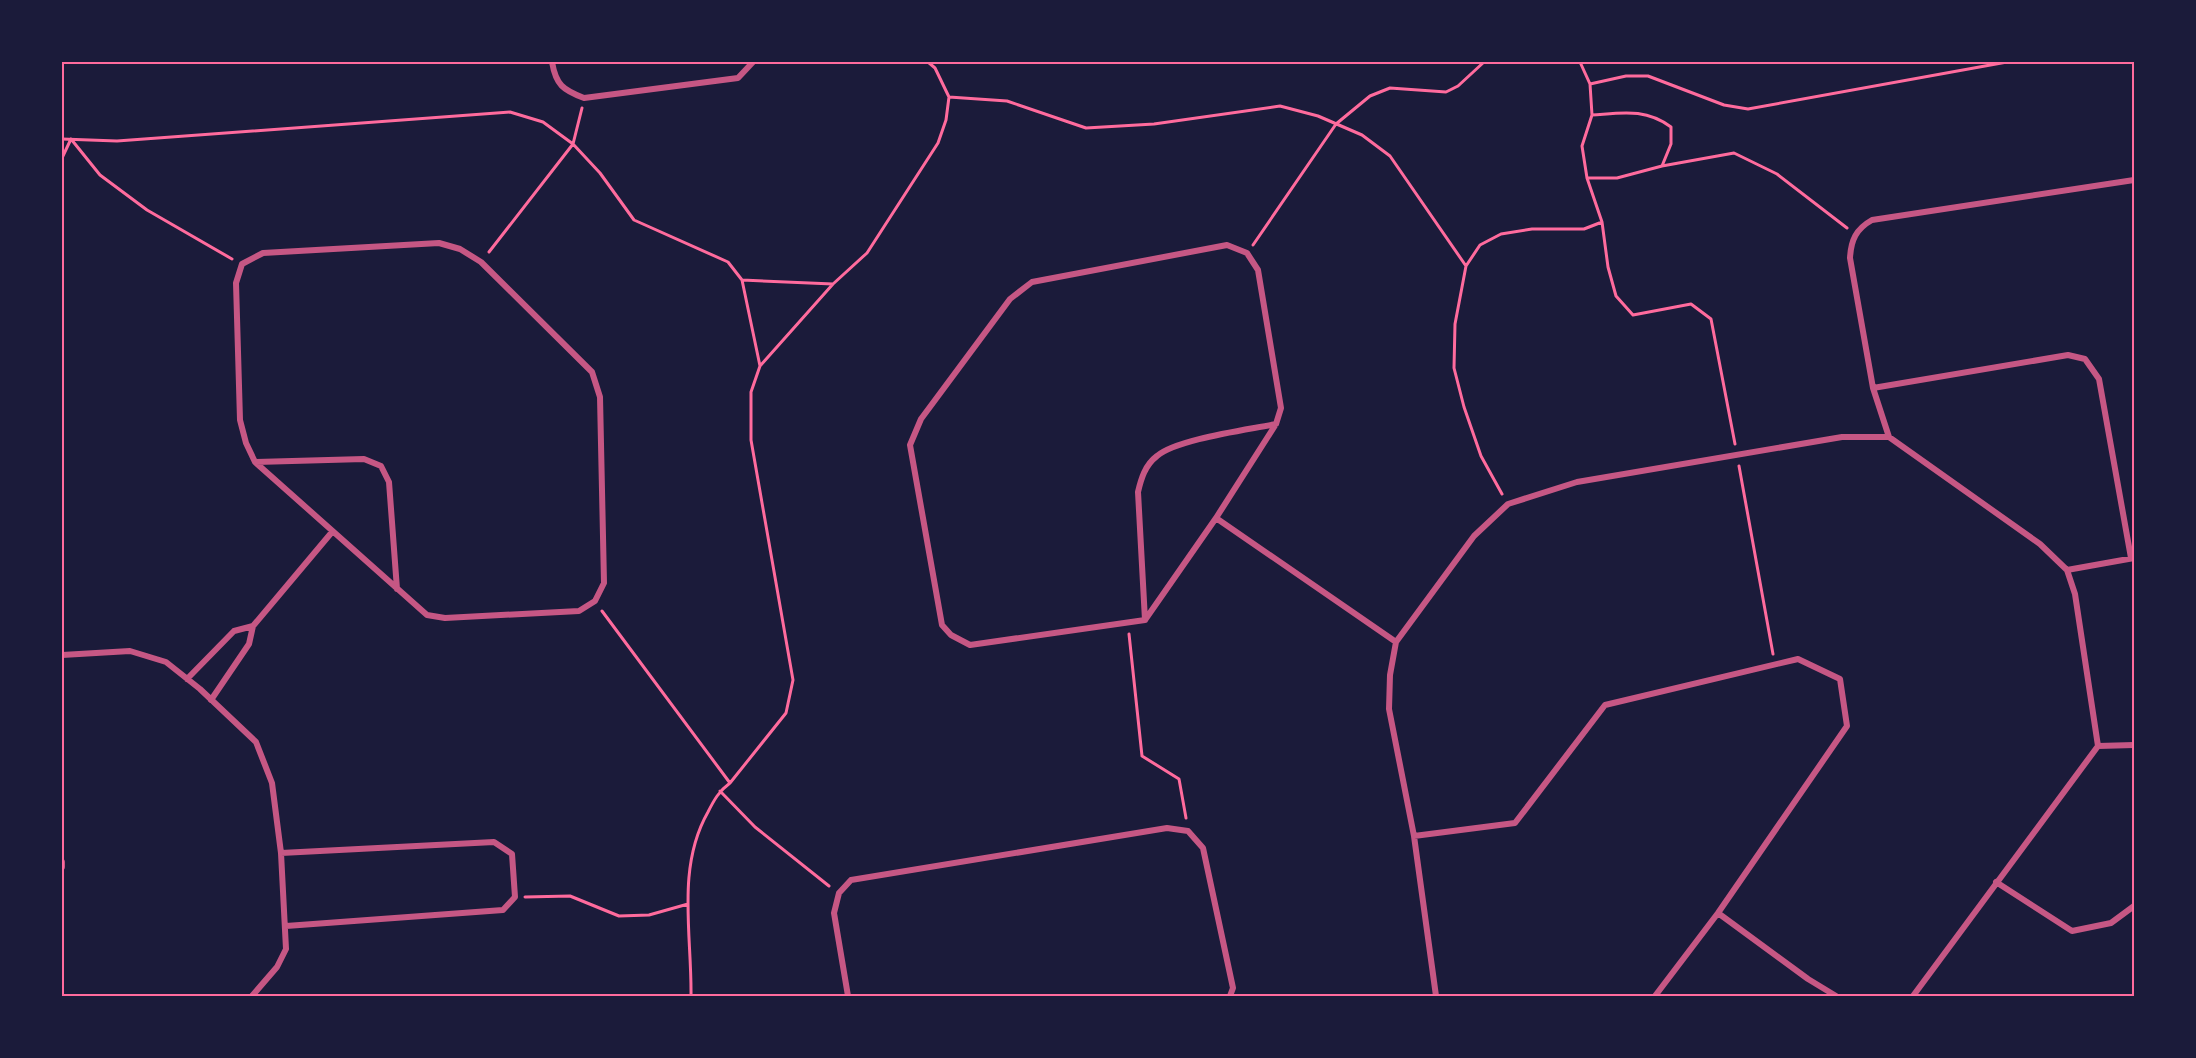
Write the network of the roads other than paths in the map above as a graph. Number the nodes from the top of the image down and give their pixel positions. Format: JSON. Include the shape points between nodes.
{"nodes":[{"id":1,"x":552,"y":62,"type":"edge"},
{"id":2,"x":753,"y":62,"type":"edge"},
{"id":3,"x":2134,"y":180,"type":"edge"},
{"id":4,"x":1873,"y":388,"type":"junction"},
{"id":5,"x":1276,"y":424,"type":"junction"},
{"id":6,"x":1889,"y":437,"type":"junction"},
{"id":7,"x":255,"y":462,"type":"junction"},
{"id":8,"x":1216,"y":518,"type":"junction"},
{"id":9,"x":332,"y":532,"type":"junction"},
{"id":10,"x":2133,"y":558,"type":"edge"},
{"id":11,"x":2067,"y":570,"type":"junction"},
{"id":12,"x":397,"y":589,"type":"junction"},
{"id":13,"x":1145,"y":620,"type":"junction"},
{"id":14,"x":253,"y":626,"type":"junction"},
{"id":15,"x":1396,"y":642,"type":"junction"},
{"id":16,"x":62,"y":656,"type":"edge"},
{"id":17,"x":187,"y":679,"type":"junction"},
{"id":18,"x":211,"y":700,"type":"junction"},
{"id":19,"x":2134,"y":745,"type":"edge"},
{"id":20,"x":2098,"y":746,"type":"junction"},
{"id":21,"x":1414,"y":836,"type":"junction"},
{"id":22,"x":281,"y":853,"type":"junction"},
{"id":23,"x":62,"y":862,"type":"edge"},
{"id":24,"x":62,"y":867,"type":"edge"},
{"id":25,"x":1996,"y":882,"type":"junction"},
{"id":26,"x":2134,"y":906,"type":"edge"},
{"id":27,"x":1718,"y":913,"type":"junction"},
{"id":28,"x":286,"y":926,"type":"junction"},
{"id":29,"x":252,"y":996,"type":"edge"},
{"id":30,"x":848,"y":996,"type":"edge"},
{"id":31,"x":1230,"y":996,"type":"edge"},
{"id":32,"x":1436,"y":996,"type":"edge"},
{"id":33,"x":1655,"y":996,"type":"edge"},
{"id":34,"x":1836,"y":996,"type":"edge"},
{"id":35,"x":1913,"y":996,"type":"edge"}],
"edges":[{"from":1,"to":2,"type":"street","via":[[555,78],[567,92],[584,98],[738,78]]},
{"from":3,"to":4,"type":"street","via":[[1872,220],[1855,234],[1850,258]]},
{"from":4,"to":6,"type":"street"},
{"from":4,"to":10,"type":"street","via":[[2068,355],[2085,360],[2099,379]]},
{"from":5,"to":8,"type":"street"},
{"from":5,"to":13,"type":"street","via":[[1170,447],[1154,458],[1143,473],[1138,492]]},
{"from":5,"to":13,"type":"street","via":[[1281,408],[1258,270],[1247,254],[1227,245],[1032,282],[1010,299],[921,418],[910,445],[942,625],[951,635],[970,645]]},
{"from":6,"to":11,"type":"street","via":[[2040,544]]},
{"from":6,"to":15,"type":"street","via":[[1842,437],[1577,482],[1508,504],[1474,536]]},
{"from":7,"to":9,"type":"street"},
{"from":7,"to":12,"type":"street","via":[[364,459],[381,466],[389,482]]},
{"from":7,"to":12,"type":"street","via":[[240,420],[236,283],[242,264],[263,253],[439,243],[460,249],[481,262],[592,372],[600,397],[604,583],[595,602],[579,611],[445,618],[427,615]]},
{"from":8,"to":13,"type":"street"},
{"from":8,"to":15,"type":"street"},
{"from":9,"to":12,"type":"street"},
{"from":9,"to":14,"type":"street"},
{"from":10,"to":11,"type":"street"},
{"from":11,"to":20,"type":"street","via":[[2075,594]]},
{"from":14,"to":17,"type":"street","via":[[234,631]]},
{"from":14,"to":18,"type":"street","via":[[249,644]]},
{"from":15,"to":21,"type":"street","via":[[1389,709]]},
{"from":16,"to":17,"type":"street","via":[[130,651],[166,662]]},
{"from":17,"to":18,"type":"street"},
{"from":18,"to":22,"type":"street","via":[[256,742],[272,783]]},
{"from":19,"to":20,"type":"street"},
{"from":20,"to":25,"type":"street"},
{"from":21,"to":27,"type":"street","via":[[1515,823],[1605,705],[1798,659],[1840,680],[1847,726]]},
{"from":21,"to":32,"type":"street"},
{"from":22,"to":28,"type":"street"},
{"from":22,"to":28,"type":"street","via":[[494,842],[512,854],[515,897],[503,910]]},
{"from":23,"to":24,"type":"street"},
{"from":25,"to":26,"type":"street","via":[[2072,931],[2111,923]]},
{"from":25,"to":35,"type":"street"},
{"from":27,"to":33,"type":"street"},
{"from":27,"to":34,"type":"street"},
{"from":28,"to":29,"type":"street","via":[[286,949],[277,967]]},
{"from":30,"to":31,"type":"street","via":[[834,913],[839,893],[851,879],[1167,828],[1188,831],[1203,849],[1233,988]]}]}
